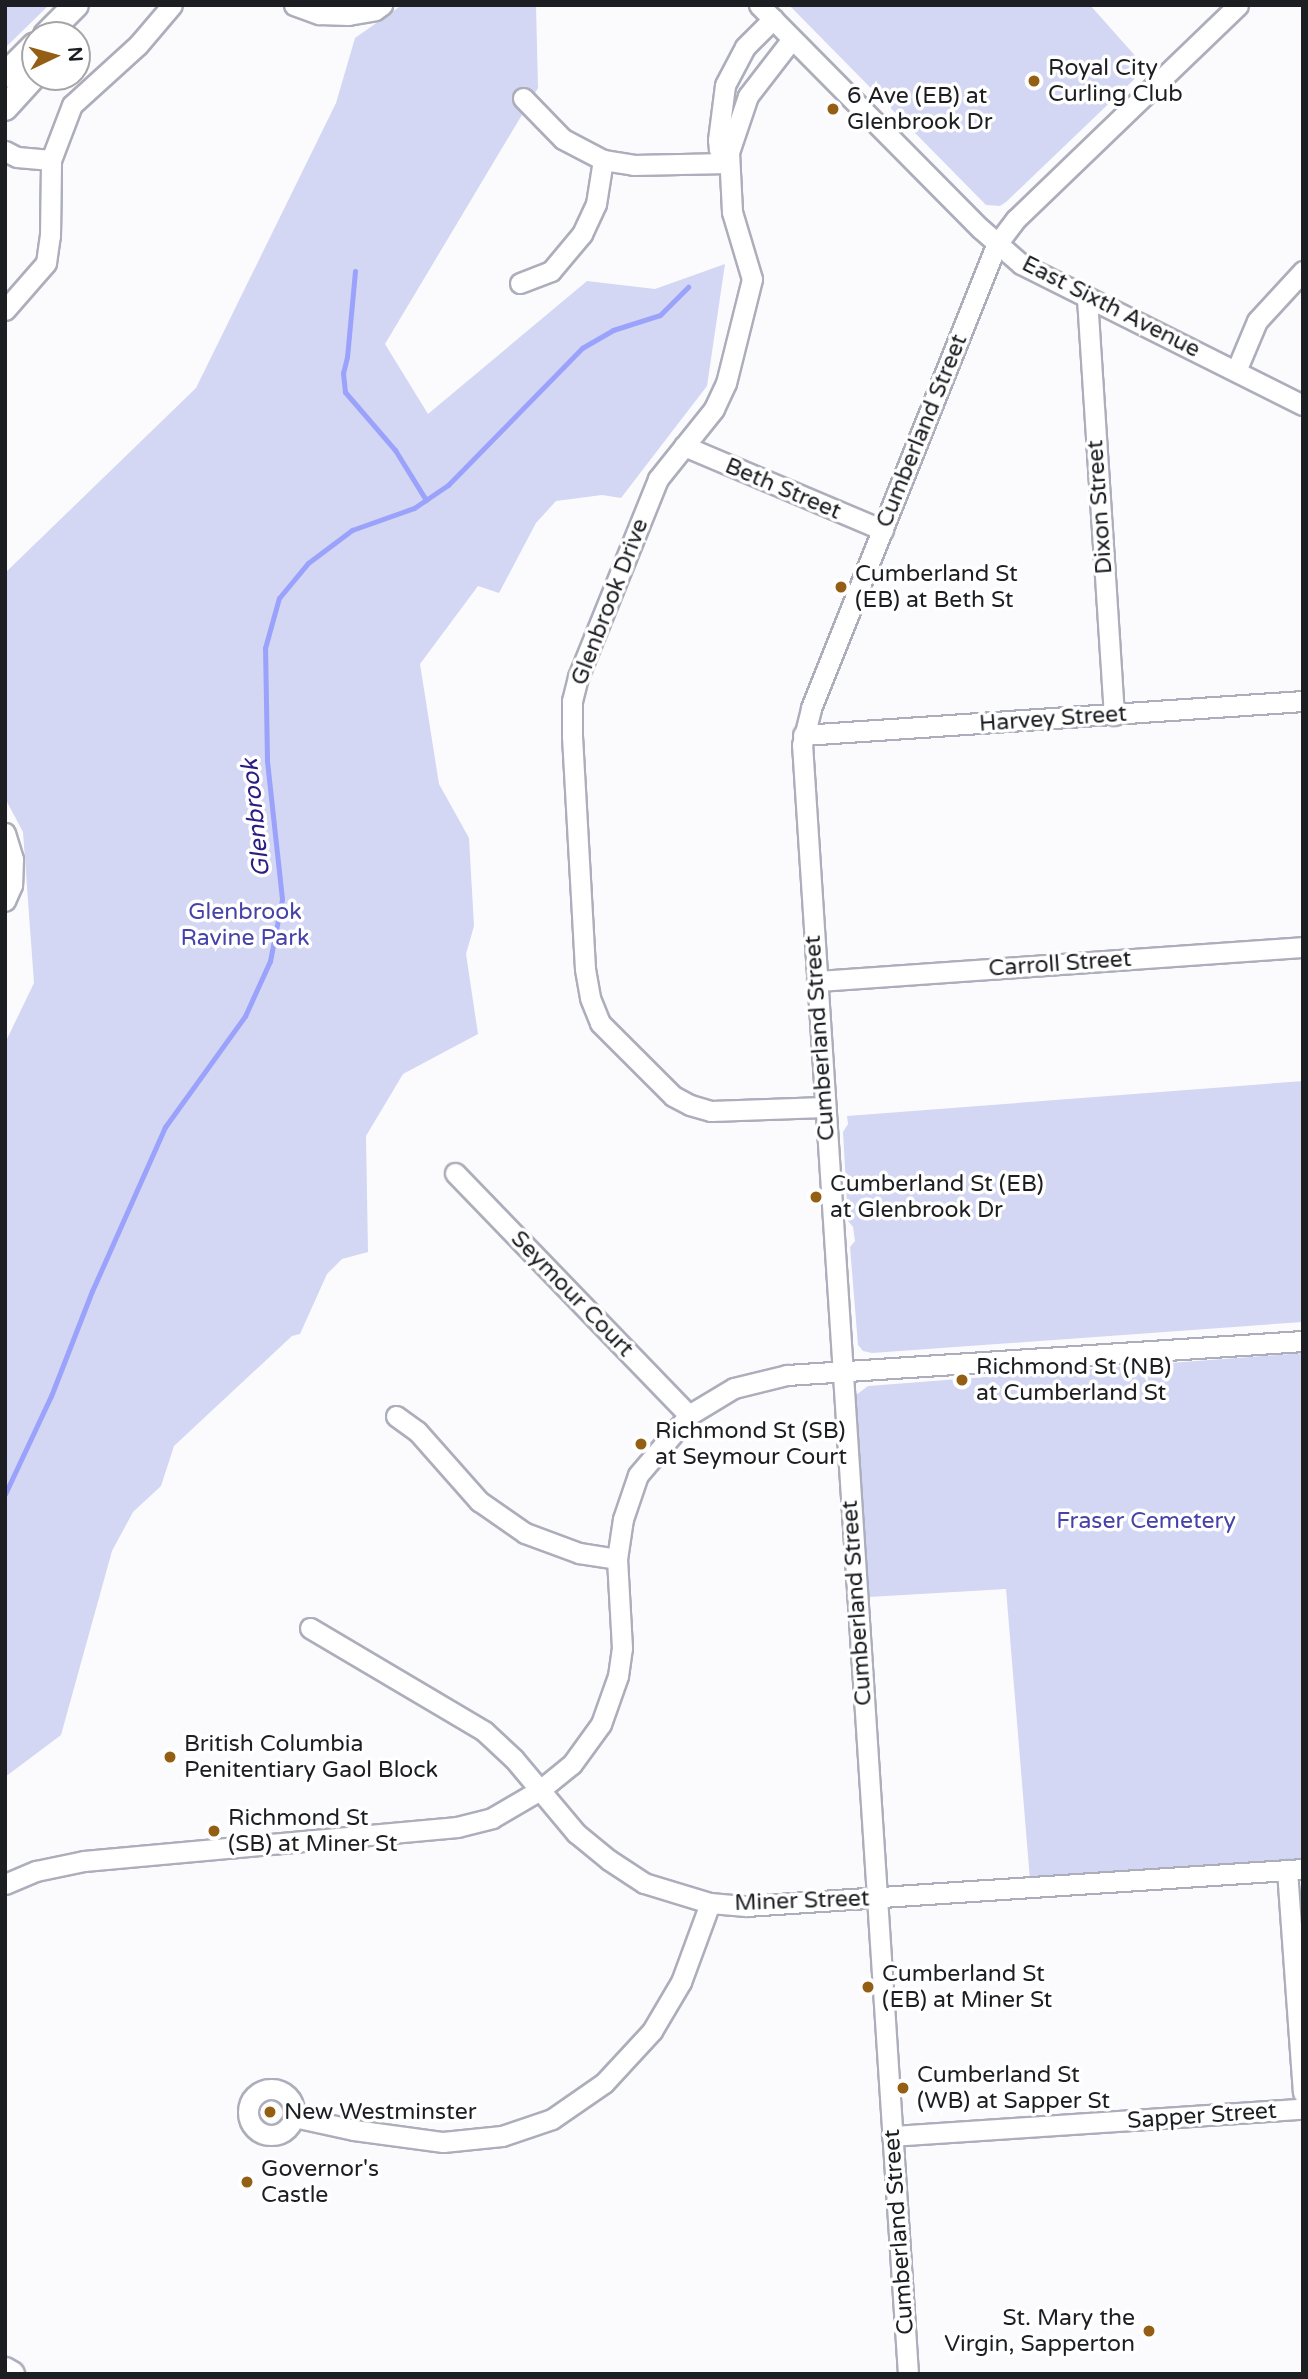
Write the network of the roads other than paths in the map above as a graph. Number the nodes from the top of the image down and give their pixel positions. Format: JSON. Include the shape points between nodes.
{"nodes":[{"id":1,"x":76,"y":5,"type":"edge"},
{"id":2,"x":84,"y":5,"type":"edge"},
{"id":3,"x":173,"y":5,"type":"edge"},
{"id":4,"x":294,"y":5,"type":"edge"},
{"id":5,"x":382,"y":5,"type":"edge"},
{"id":6,"x":1238,"y":5,"type":"edge"},
{"id":7,"x":766,"y":12,"type":"edge"},
{"id":8,"x":60,"y":21,"type":"edge"},
{"id":9,"x":73,"y":21,"type":"edge"},
{"id":10,"x":792,"y":39,"type":"junction"},
{"id":11,"x":21,"y":60,"type":"edge"},
{"id":12,"x":5,"y":75,"type":"edge"},
{"id":13,"x":21,"y":90,"type":"edge"},
{"id":14,"x":523,"y":98,"type":"dead end"},
{"id":15,"x":5,"y":108,"type":"edge"},
{"id":16,"x":5,"y":151,"type":"edge"},
{"id":17,"x":51,"y":160,"type":"junction"},
{"id":18,"x":603,"y":160,"type":"junction"},
{"id":19,"x":728,"y":163,"type":"junction"},
{"id":20,"x":997,"y":244,"type":"junction"},
{"id":21,"x":1303,"y":271,"type":"edge"},
{"id":22,"x":520,"y":283,"type":"dead end"},
{"id":23,"x":1087,"y":298,"type":"junction"},
{"id":24,"x":5,"y":310,"type":"edge"},
{"id":25,"x":1237,"y":371,"type":"junction"},
{"id":26,"x":1303,"y":405,"type":"edge"},
{"id":27,"x":684,"y":446,"type":"junction"},
{"id":28,"x":883,"y":530,"type":"junction"},
{"id":29,"x":1303,"y":701,"type":"edge"},
{"id":30,"x":1114,"y":715,"type":"junction"},
{"id":31,"x":803,"y":735,"type":"junction"},
{"id":32,"x":5,"y":833,"type":"edge"},
{"id":33,"x":5,"y":901,"type":"edge"},
{"id":34,"x":1303,"y":947,"type":"edge"},
{"id":35,"x":817,"y":981,"type":"junction"},
{"id":36,"x":824,"y":1107,"type":"junction"},
{"id":37,"x":455,"y":1173,"type":"dead end"},
{"id":38,"x":1303,"y":1341,"type":"edge"},
{"id":39,"x":841,"y":1372,"type":"junction"},
{"id":40,"x":689,"y":1415,"type":"junction"},
{"id":41,"x":396,"y":1416,"type":"dead end"},
{"id":42,"x":617,"y":1559,"type":"junction"},
{"id":43,"x":310,"y":1628,"type":"dead end"},
{"id":44,"x":540,"y":1790,"type":"junction"},
{"id":45,"x":1295,"y":1869,"type":"edge"},
{"id":46,"x":5,"y":1884,"type":"edge"},
{"id":47,"x":878,"y":1897,"type":"junction"},
{"id":48,"x":710,"y":1903,"type":"junction"},
{"id":49,"x":1303,"y":2092,"type":"edge"},
{"id":50,"x":1303,"y":2109,"type":"edge"},
{"id":51,"x":294,"y":2117,"type":"dead end"},
{"id":52,"x":892,"y":2136,"type":"junction"},
{"id":53,"x":5,"y":2370,"type":"edge"},
{"id":54,"x":12,"y":2374,"type":"edge"},
{"id":55,"x":908,"y":2374,"type":"edge"}],
"edges":[{"from":1,"to":8,"type":"main road"},
{"from":2,"to":9,"type":"main road"},
{"from":3,"to":17,"type":"street","via":[[138,45],[72,105]]},
{"from":4,"to":5,"type":"street","via":[[318,14],[348,15]]},
{"from":6,"to":20,"type":"street","name":"Cumberland Street","via":[[1016,219]]},
{"from":7,"to":10,"type":"street","name":"East Sixth Avenue"},
{"from":7,"to":19,"type":"street","name":"Glenbrook Drive","via":[[725,85],[718,140]]},
{"from":10,"to":19,"type":"street","name":"Glenbrook Drive","via":[[748,96]]},
{"from":10,"to":20,"type":"street","name":"East Sixth Avenue"},
{"from":11,"to":12,"type":"main road"},
{"from":13,"to":15,"type":"main road"},
{"from":14,"to":18,"type":"street","via":[[563,139]]},
{"from":16,"to":17,"type":"street","via":[[17,157]]},
{"from":17,"to":24,"type":"street","via":[[46,263]]},
{"from":18,"to":19,"type":"street","via":[[633,165]]},
{"from":18,"to":22,"type":"street","via":[[596,204],[582,234],[551,271]]},
{"from":19,"to":27,"type":"street","name":"Glenbrook Drive","via":[[736,228],[751,267],[750,292],[722,398]]},
{"from":20,"to":23,"type":"street","name":"East Sixth Avenue","via":[[1021,264]]},
{"from":20,"to":28,"type":"street","name":"Cumberland Street"},
{"from":21,"to":25,"type":"street","via":[[1257,321]]},
{"from":23,"to":25,"type":"street","name":"East Sixth Avenue"},
{"from":23,"to":30,"type":"street","name":"Dixon Street"},
{"from":25,"to":26,"type":"street","name":"East Sixth Avenue"},
{"from":27,"to":28,"type":"street","name":"Beth Street"},
{"from":27,"to":36,"type":"street","name":"Glenbrook Drive","via":[[658,479],[586,655],[572,701],[590,998],[600,1023],[616,1041],[673,1096],[690,1105],[711,1111]]},
{"from":28,"to":31,"type":"street","name":"Cumberland Street"},
{"from":29,"to":30,"type":"street","name":"Harvey Street"},
{"from":30,"to":31,"type":"street","name":"Harvey Street"},
{"from":31,"to":35,"type":"street","name":"Cumberland Street"},
{"from":32,"to":33,"type":"street","via":[[13,859],[12,885]]},
{"from":34,"to":35,"type":"street","name":"Carroll Street"},
{"from":35,"to":36,"type":"street","name":"Cumberland Street"},
{"from":36,"to":39,"type":"street","name":"Cumberland Street"},
{"from":37,"to":40,"type":"street","name":"Seymour Court"},
{"from":38,"to":39,"type":"street"},
{"from":39,"to":40,"type":"street","via":[[762,1379],[734,1388]]},
{"from":39,"to":47,"type":"street","name":"Cumberland Street"},
{"from":40,"to":42,"type":"street","via":[[638,1475],[623,1519]]},
{"from":41,"to":42,"type":"street","via":[[417,1431],[479,1501],[525,1533],[579,1553]]},
{"from":42,"to":44,"type":"street","via":[[622,1648],[618,1676],[601,1724],[572,1765]]},
{"from":43,"to":44,"type":"street","name":"Miner Street","via":[[484,1731]]},
{"from":44,"to":46,"type":"street","via":[[492,1818],[457,1827],[84,1861],[36,1871]]},
{"from":44,"to":48,"type":"street","name":"Miner Street","via":[[576,1833],[609,1860],[644,1883]]},
{"from":45,"to":47,"type":"street","name":"Miner Street"},
{"from":45,"to":49,"type":"street"},
{"from":47,"to":48,"type":"street","name":"Miner Street","via":[[746,1906]]},
{"from":47,"to":52,"type":"street","name":"Cumberland Street"},
{"from":48,"to":51,"type":"street","via":[[681,1982],[652,2031],[604,2083],[552,2119],[502,2136],[443,2142]]},
{"from":50,"to":52,"type":"street","name":"Sapper Street"},
{"from":52,"to":55,"type":"street","name":"Cumberland Street"},
{"from":53,"to":54,"type":"main road"}]}
